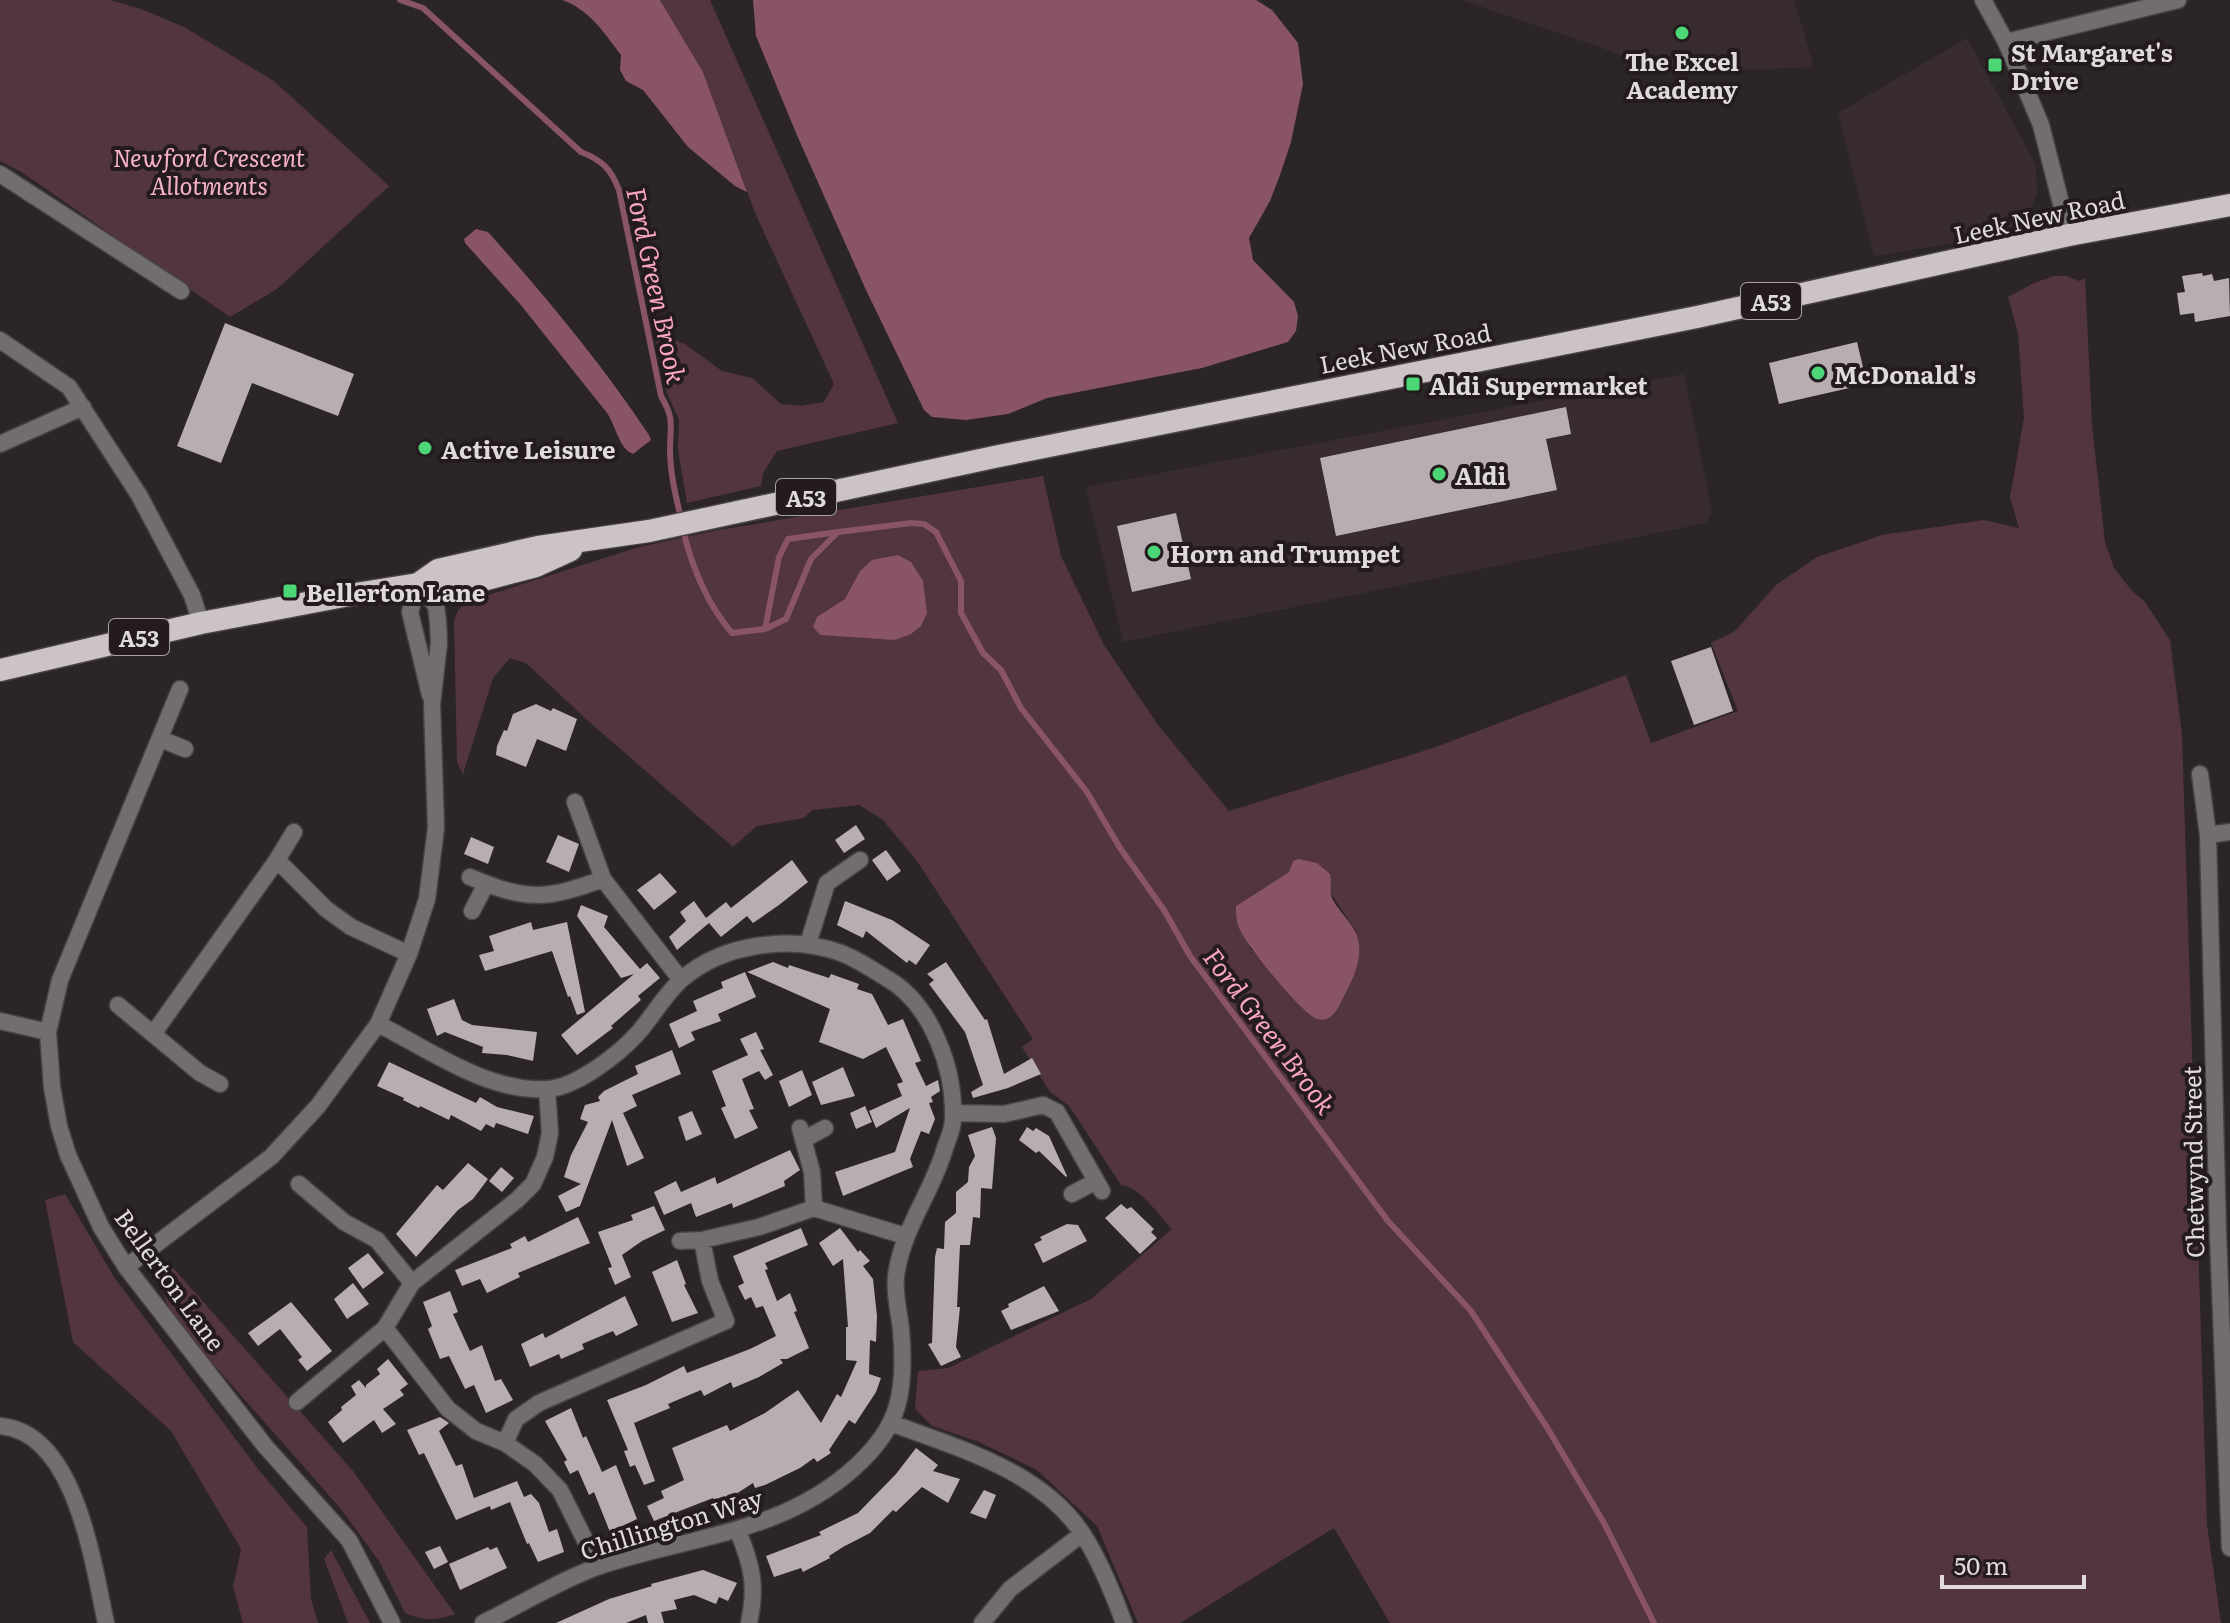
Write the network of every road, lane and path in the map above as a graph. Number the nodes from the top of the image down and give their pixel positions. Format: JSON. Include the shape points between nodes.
{"nodes":[{"id":1,"x":1983,"y":0,"type":"edge"},
{"id":2,"x":2178,"y":0,"type":"edge"},
{"id":3,"x":2006,"y":42,"type":"junction"},
{"id":4,"x":0,"y":174,"type":"edge"},
{"id":5,"x":2230,"y":205,"type":"edge"},
{"id":6,"x":2069,"y":235,"type":"junction"},
{"id":7,"x":181,"y":291,"type":"dead end"},
{"id":8,"x":0,"y":340,"type":"edge"},
{"id":9,"x":83,"y":407,"type":"junction"},
{"id":10,"x":0,"y":444,"type":"edge"},
{"id":11,"x":418,"y":584,"type":"junction"},
{"id":12,"x":201,"y":623,"type":"junction"},
{"id":13,"x":0,"y":670,"type":"edge"},
{"id":14,"x":180,"y":689,"type":"dead end"},
{"id":15,"x":432,"y":704,"type":"junction"},
{"id":16,"x":161,"y":739,"type":"junction"},
{"id":17,"x":185,"y":749,"type":"dead end"},
{"id":18,"x":2200,"y":774,"type":"dead end"},
{"id":19,"x":575,"y":802,"type":"dead end"},
{"id":20,"x":294,"y":832,"type":"dead end"},
{"id":21,"x":2230,"y":832,"type":"edge"},
{"id":22,"x":2208,"y":835,"type":"junction"},
{"id":23,"x":277,"y":860,"type":"junction"},
{"id":24,"x":860,"y":860,"type":"dead end"},
{"id":25,"x":603,"y":879,"type":"junction"},
{"id":26,"x":472,"y":911,"type":"dead end"},
{"id":27,"x":808,"y":944,"type":"junction"},
{"id":28,"x":409,"y":954,"type":"junction"},
{"id":29,"x":681,"y":980,"type":"junction"},
{"id":30,"x":118,"y":1005,"type":"dead end"},
{"id":31,"x":0,"y":1021,"type":"edge"},
{"id":32,"x":378,"y":1024,"type":"junction"},
{"id":33,"x":48,"y":1032,"type":"junction"},
{"id":34,"x":153,"y":1034,"type":"junction"},
{"id":35,"x":220,"y":1084,"type":"dead end"},
{"id":36,"x":547,"y":1089,"type":"junction"},
{"id":37,"x":953,"y":1113,"type":"junction"},
{"id":38,"x":825,"y":1128,"type":"dead end"},
{"id":39,"x":299,"y":1184,"type":"dead end"},
{"id":40,"x":1072,"y":1194,"type":"dead end"},
{"id":41,"x":814,"y":1208,"type":"junction"},
{"id":42,"x":2224,"y":1233,"type":"edge"},
{"id":43,"x":905,"y":1236,"type":"junction"},
{"id":44,"x":702,"y":1240,"type":"junction"},
{"id":45,"x":680,"y":1241,"type":"dead end"},
{"id":46,"x":126,"y":1267,"type":"junction"},
{"id":47,"x":412,"y":1283,"type":"junction"},
{"id":48,"x":385,"y":1328,"type":"junction"},
{"id":49,"x":297,"y":1402,"type":"dead end"},
{"id":50,"x":891,"y":1423,"type":"junction"},
{"id":51,"x":0,"y":1426,"type":"edge"},
{"id":52,"x":505,"y":1443,"type":"junction"},
{"id":53,"x":2229,"y":1527,"type":"edge"},
{"id":54,"x":738,"y":1531,"type":"junction"},
{"id":55,"x":1082,"y":1534,"type":"junction"},
{"id":56,"x":2230,"y":1548,"type":"edge"},
{"id":57,"x":598,"y":1566,"type":"junction"},
{"id":58,"x":106,"y":1623,"type":"edge"},
{"id":59,"x":392,"y":1623,"type":"edge"},
{"id":60,"x":483,"y":1623,"type":"edge"},
{"id":61,"x":749,"y":1623,"type":"edge"},
{"id":62,"x":982,"y":1623,"type":"edge"},
{"id":63,"x":1124,"y":1623,"type":"edge"}],
"edges":[{"from":1,"to":3,"type":"street"},
{"from":2,"to":3,"type":"street"},
{"from":3,"to":6,"type":"street","via":[[2041,125]]},
{"from":4,"to":7,"type":"street"},
{"from":5,"to":6,"type":"highway","name":"Leek New Road","number":"A53"},
{"from":6,"to":11,"type":"highway","name":"Leek New Road","number":"A53","via":[[1697,317],[649,531],[538,547],[438,570]]},
{"from":8,"to":9,"type":"street","via":[[69,387]]},
{"from":9,"to":10,"type":"street"},
{"from":9,"to":12,"type":"street","via":[[139,495],[192,595]]},
{"from":11,"to":12,"type":"highway","name":"Leek New Road","number":"A53"},
{"from":11,"to":15,"type":"street","via":[[410,612]]},
{"from":11,"to":15,"type":"street","via":[[436,606],[439,643]]},
{"from":12,"to":13,"type":"highway","name":"Leek New Road","number":"A53"},
{"from":14,"to":16,"type":"street","name":"Bellerton Lane"},
{"from":15,"to":28,"type":"street","via":[[436,828],[427,899]]},
{"from":16,"to":17,"type":"street"},
{"from":16,"to":33,"type":"street","name":"Bellerton Lane","via":[[60,980]]},
{"from":18,"to":22,"type":"street","name":"Chetwynd Street"},
{"from":19,"to":25,"type":"street"},
{"from":20,"to":23,"type":"street"},
{"from":21,"to":22,"type":"street"},
{"from":22,"to":42,"type":"street","name":"Chetwynd Street"},
{"from":23,"to":28,"type":"street","via":[[351,927]]},
{"from":23,"to":34,"type":"street"},
{"from":24,"to":27,"type":"street","via":[[827,883]]},
{"from":25,"to":26,"type":"street","via":[[541,896],[518,895],[478,880]]},
{"from":25,"to":29,"type":"street"},
{"from":27,"to":29,"type":"street","name":"Chillington Way","via":[[770,944],[720,956]]},
{"from":27,"to":37,"type":"street","name":"Chillington Way","via":[[844,954],[900,986],[916,1003],[944,1052]]},
{"from":28,"to":32,"type":"street"},
{"from":29,"to":36,"type":"street","name":"Chillington Way","via":[[636,1035],[601,1065]]},
{"from":30,"to":34,"type":"street"},
{"from":31,"to":33,"type":"street"},
{"from":32,"to":36,"type":"street","name":"Chillington Way","via":[[482,1077]]},
{"from":32,"to":46,"type":"street","via":[[335,1085],[271,1157]]},
{"from":33,"to":46,"type":"street","name":"Bellerton Lane","via":[[52,1087],[68,1155]]},
{"from":34,"to":35,"type":"street"},
{"from":36,"to":47,"type":"street","via":[[550,1133],[533,1184]]},
{"from":37,"to":40,"type":"street","via":[[1004,1114],[1043,1105],[1057,1112],[1099,1186]]},
{"from":37,"to":43,"type":"street","name":"Chillington Way","via":[[938,1174]]},
{"from":38,"to":41,"type":"street","via":[[801,1134],[812,1172]]},
{"from":39,"to":47,"type":"street","via":[[344,1222],[377,1240]]},
{"from":41,"to":43,"type":"street"},
{"from":41,"to":44,"type":"street"},
{"from":42,"to":53,"type":"street","name":"Chetwynd Street"},
{"from":43,"to":50,"type":"street","name":"Chillington Way","via":[[896,1278],[901,1385]]},
{"from":44,"to":45,"type":"street"},
{"from":44,"to":52,"type":"street","via":[[726,1321],[539,1403],[516,1419]]},
{"from":46,"to":59,"type":"street","name":"Bellerton Lane","via":[[265,1446],[349,1540]]},
{"from":47,"to":48,"type":"street"},
{"from":48,"to":49,"type":"street"},
{"from":48,"to":52,"type":"street","via":[[448,1409],[476,1431]]},
{"from":50,"to":54,"type":"street","name":"Chillington Way","via":[[871,1453],[830,1490]]},
{"from":50,"to":55,"type":"street","via":[[993,1462],[1033,1486]]},
{"from":51,"to":58,"type":"street","via":[[32,1437],[62,1470],[84,1531]]},
{"from":52,"to":57,"type":"street","via":[[560,1490]]},
{"from":53,"to":56,"type":"street","name":"Chetwynd Street"},
{"from":54,"to":57,"type":"street","name":"Chillington Way"},
{"from":54,"to":61,"type":"street","via":[[754,1596]]},
{"from":55,"to":62,"type":"street","via":[[1010,1589]]},
{"from":55,"to":63,"type":"street"},
{"from":57,"to":60,"type":"street","name":"Chillington Way"}]}
